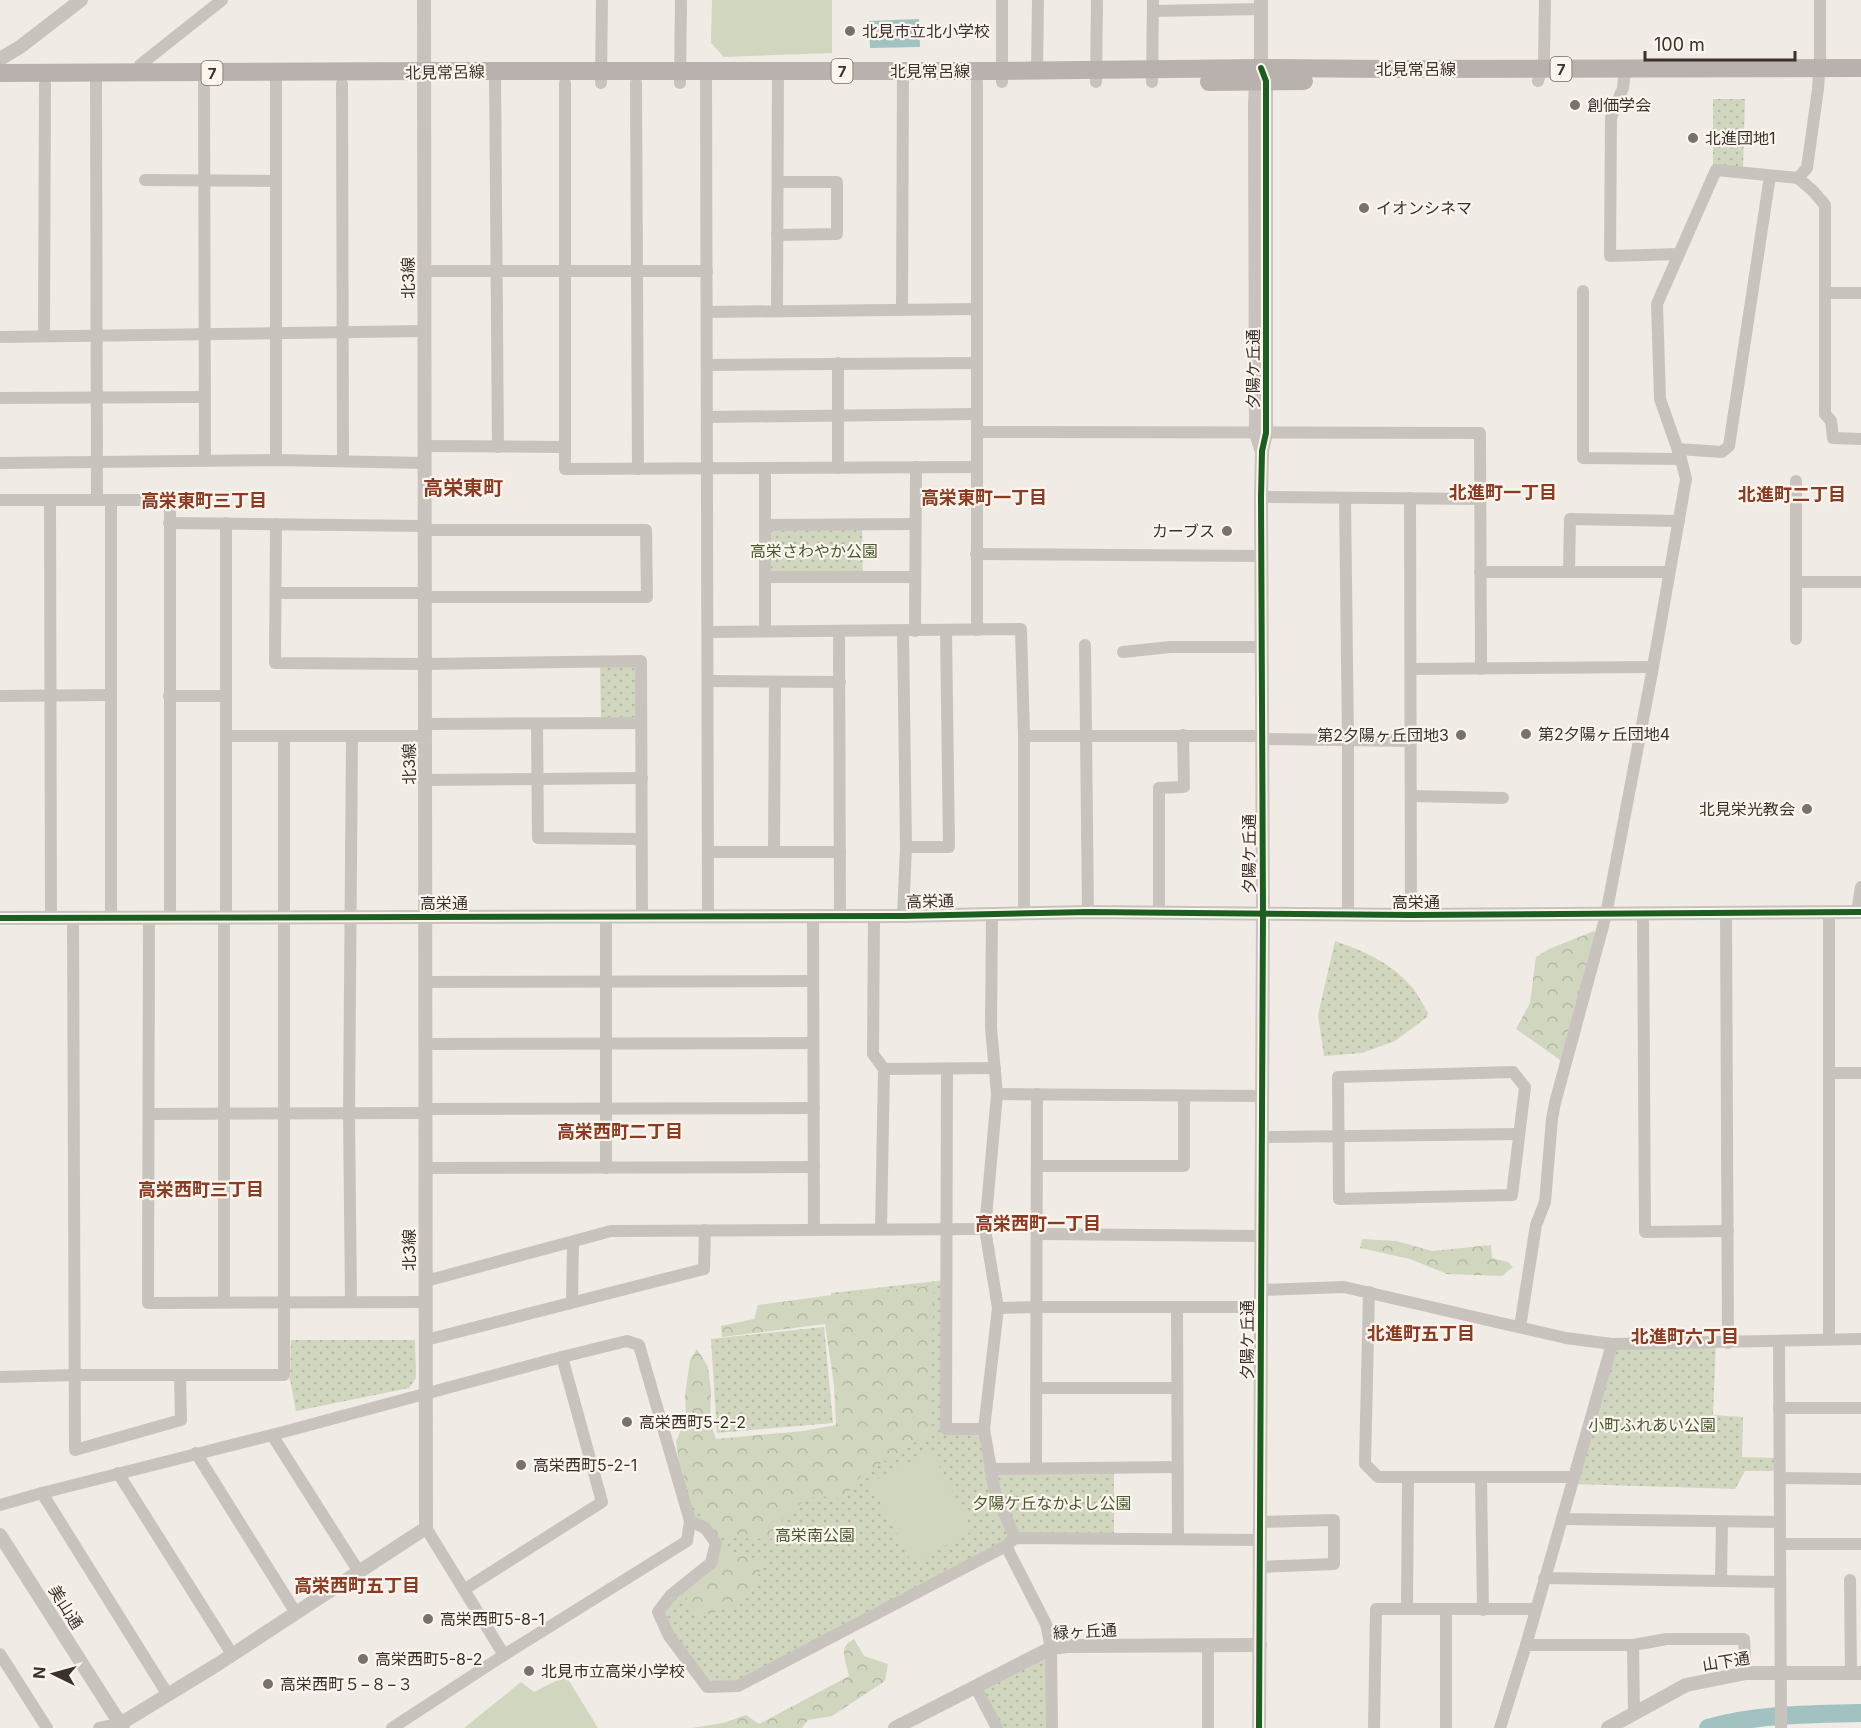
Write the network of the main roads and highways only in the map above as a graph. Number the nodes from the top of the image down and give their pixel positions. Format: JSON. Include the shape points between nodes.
{"nodes":[{"id":1,"x":1861,"y":68,"type":"edge"},
{"id":2,"x":0,"y":73,"type":"edge"},
{"id":3,"x":1818,"y":74,"type":"junction"},
{"id":4,"x":903,"y":76,"type":"junction"},
{"id":5,"x":1096,"y":76,"type":"junction"},
{"id":6,"x":423,"y":77,"type":"junction"},
{"id":7,"x":495,"y":77,"type":"junction"},
{"id":8,"x":1002,"y":77,"type":"junction"},
{"id":9,"x":601,"y":78,"type":"junction"},
{"id":10,"x":680,"y":78,"type":"junction"},
{"id":11,"x":96,"y":79,"type":"junction"},
{"id":12,"x":204,"y":79,"type":"junction"},
{"id":13,"x":276,"y":79,"type":"junction"},
{"id":14,"x":1861,"y":79,"type":"edge"},
{"id":15,"x":0,"y":84,"type":"edge"}],
"edges":[{"from":1,"to":3,"type":"main road","name":"北見常呂線","number":"7"},
{"from":2,"to":11,"type":"main road","name":"北見常呂線","number":"7"},
{"from":3,"to":5,"type":"main road","name":"北見常呂線","number":"7"},
{"from":3,"to":14,"type":"main road","name":"北見常呂線","number":"7"},
{"from":4,"to":8,"type":"main road","name":"北見常呂線","number":"7"},
{"from":4,"to":8,"type":"main road","name":"北見常呂線","number":"7","via":[[977,82]]},
{"from":4,"to":10,"type":"main road","name":"北見常呂線","number":"7"},
{"from":5,"to":8,"type":"main road","name":"北見常呂線","number":"7"},
{"from":5,"to":8,"type":"main road","name":"北見常呂線","number":"7","via":[[1037,71]]},
{"from":6,"to":7,"type":"main road","name":"北見常呂線","number":"7"},
{"from":6,"to":13,"type":"main road","name":"北見常呂線","number":"7"},
{"from":6,"to":13,"type":"main road","name":"北見常呂線","number":"7","via":[[342,84]]},
{"from":7,"to":9,"type":"main road","name":"北見常呂線","number":"7"},
{"from":7,"to":9,"type":"main road","name":"北見常呂線","number":"7","via":[[565,84]]},
{"from":9,"to":10,"type":"main road","name":"北見常呂線","number":"7"},
{"from":9,"to":10,"type":"main road","name":"北見常呂線","number":"7","via":[[636,83]]},
{"from":11,"to":12,"type":"main road","name":"北見常呂線","number":"7"},
{"from":11,"to":12,"type":"main road","name":"北見常呂線","number":"7","via":[[139,74]]},
{"from":11,"to":15,"type":"main road","name":"北見常呂線","number":"7"},
{"from":12,"to":13,"type":"main road","name":"北見常呂線","number":"7"}]}
